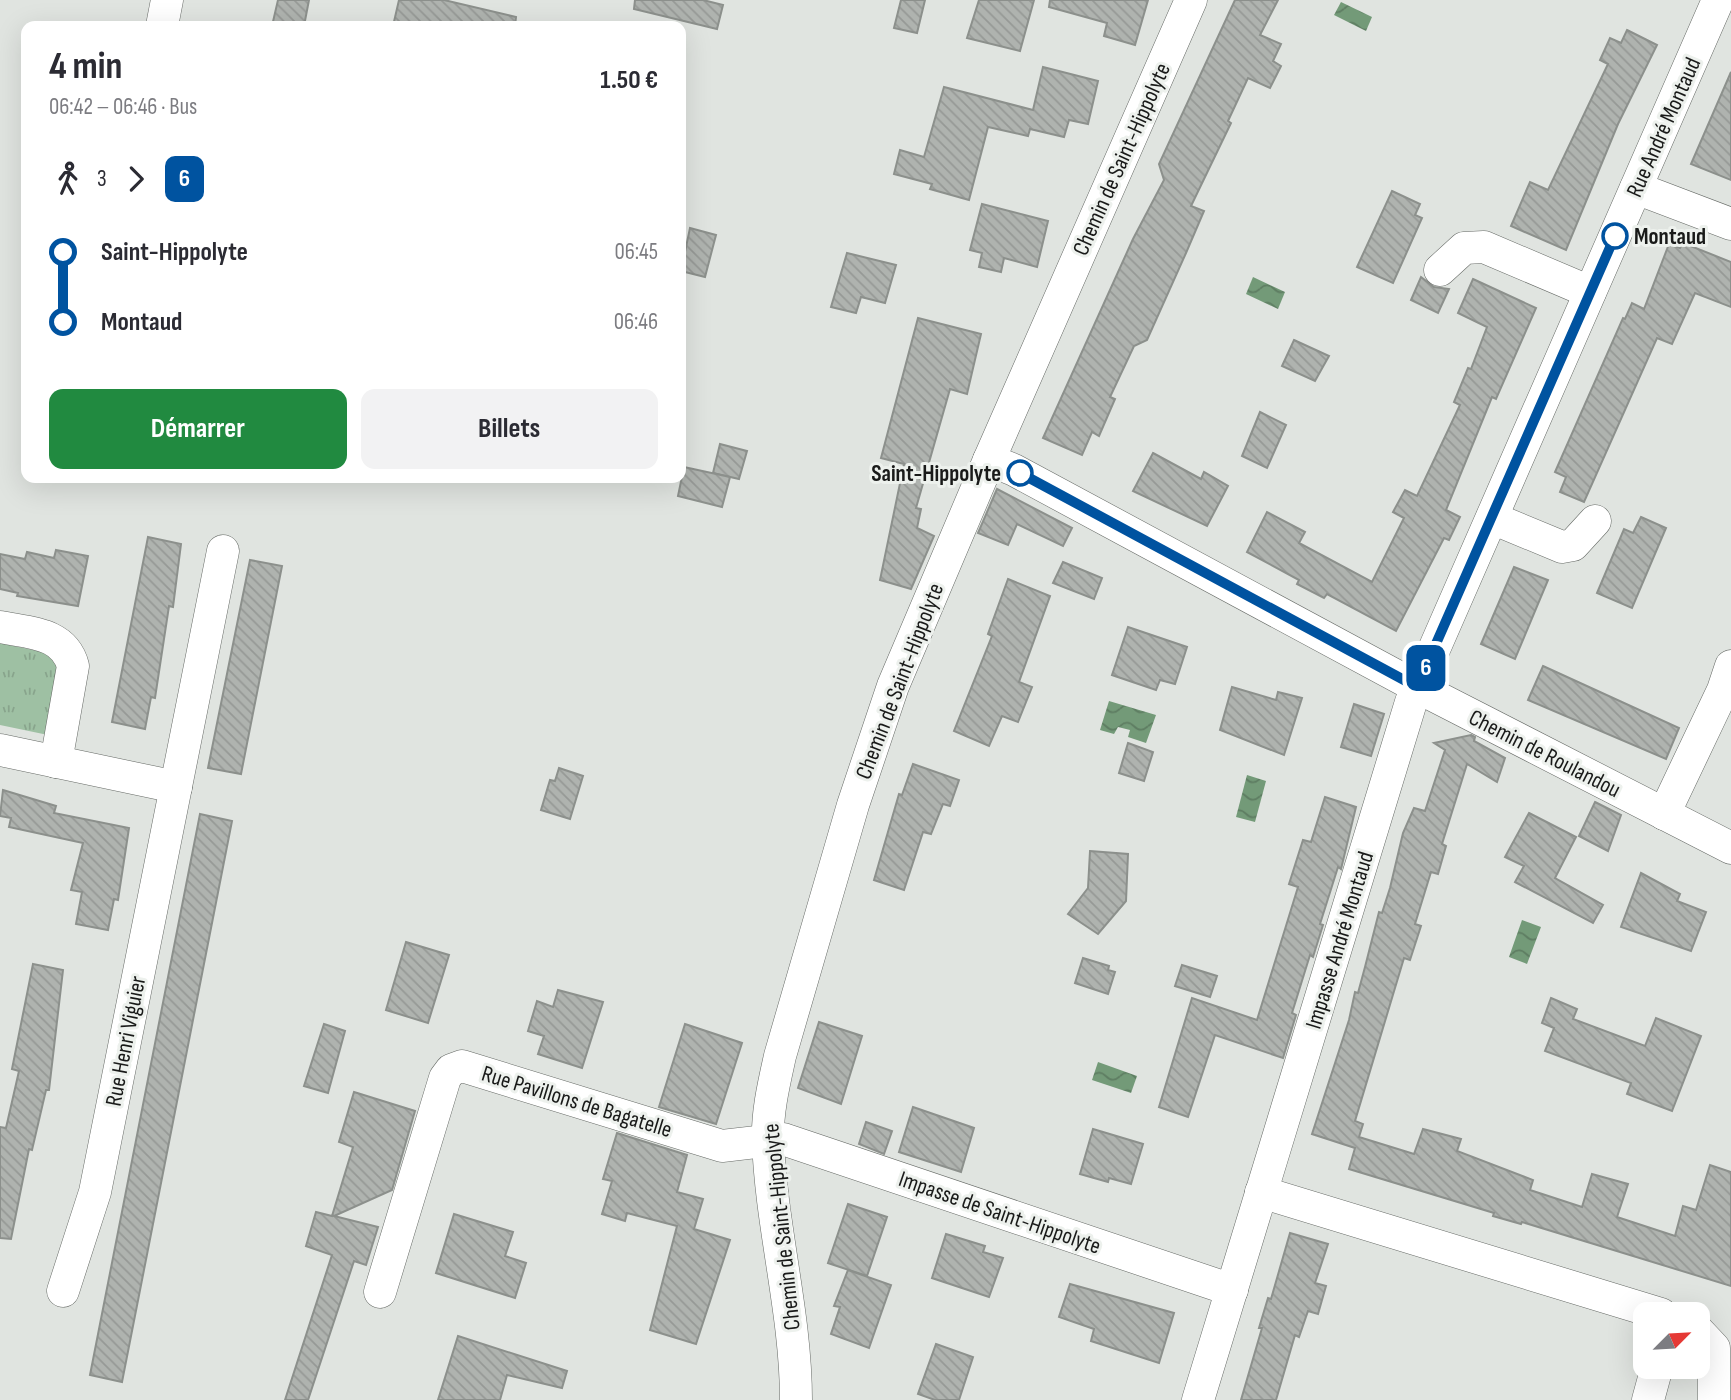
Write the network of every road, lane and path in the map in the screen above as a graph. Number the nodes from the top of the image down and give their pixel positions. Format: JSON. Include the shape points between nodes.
{"nodes":[{"id":1,"x":167,"y":0,"type":"edge"},
{"id":2,"x":1191,"y":0,"type":"edge"},
{"id":3,"x":1718,"y":0,"type":"edge"},
{"id":4,"x":163,"y":21,"type":"edge"},
{"id":5,"x":1636,"y":188,"type":"junction"},
{"id":6,"x":1731,"y":224,"type":"edge"},
{"id":7,"x":1440,"y":270,"type":"dead end"},
{"id":8,"x":1590,"y":292,"type":"junction"},
{"id":9,"x":989,"y":460,"type":"junction"},
{"id":10,"x":1492,"y":519,"type":"junction"},
{"id":11,"x":1595,"y":521,"type":"dead end"},
{"id":12,"x":223,"y":551,"type":"dead end"},
{"id":13,"x":0,"y":627,"type":"edge"},
{"id":14,"x":1731,"y":666,"type":"edge"},
{"id":15,"x":1417,"y":687,"type":"junction"},
{"id":16,"x":0,"y":750,"type":"edge"},
{"id":17,"x":56,"y":762,"type":"junction"},
{"id":18,"x":176,"y":788,"type":"junction"},
{"id":19,"x":1664,"y":814,"type":"junction"},
{"id":20,"x":1731,"y":848,"type":"edge"},
{"id":21,"x":768,"y":1140,"type":"junction"},
{"id":22,"x":1261,"y":1192,"type":"junction"},
{"id":23,"x":1232,"y":1290,"type":"junction"},
{"id":24,"x":63,"y":1292,"type":"dead end"},
{"id":25,"x":380,"y":1292,"type":"dead end"},
{"id":26,"x":1633,"y":1305,"type":"edge"},
{"id":27,"x":1710,"y":1342,"type":"edge"},
{"id":28,"x":1654,"y":1379,"type":"edge"},
{"id":29,"x":796,"y":1400,"type":"edge"},
{"id":30,"x":1198,"y":1400,"type":"edge"},
{"id":31,"x":1648,"y":1400,"type":"edge"},
{"id":32,"x":1714,"y":1400,"type":"edge"}],
"edges":[{"from":1,"to":4,"type":"street"},
{"from":2,"to":9,"type":"street","name":"Chemin de Saint-Hippolyte"},
{"from":3,"to":5,"type":"street","name":"Rue André Montaud"},
{"from":5,"to":6,"type":"street"},
{"from":5,"to":8,"type":"street","name":"Rue André Montaud"},
{"from":7,"to":8,"type":"street","via":[[1464,248],[1485,247]]},
{"from":8,"to":10,"type":"street","name":"Rue André Montaud"},
{"from":9,"to":15,"type":"street","name":"Chemin de Roulandou"},
{"from":9,"to":21,"type":"street","name":"Chemin de Saint-Hippolyte","via":[[893,685],[853,805],[780,1056]]},
{"from":10,"to":11,"type":"street","via":[[1562,547],[1573,545]]},
{"from":10,"to":15,"type":"street","name":"Rue André Montaud"},
{"from":12,"to":18,"type":"street","name":"Rue Henri Viguier"},
{"from":13,"to":17,"type":"street","via":[[51,638],[70,656],[73,666]]},
{"from":14,"to":19,"type":"street"},
{"from":15,"to":19,"type":"street","name":"Chemin de Roulandou"},
{"from":15,"to":22,"type":"street","name":"Impasse André Montaud"},
{"from":16,"to":17,"type":"street"},
{"from":17,"to":18,"type":"street"},
{"from":18,"to":24,"type":"street","name":"Rue Henri Viguier","via":[[95,1192]]},
{"from":19,"to":20,"type":"street","name":"Chemin de Roulandou"},
{"from":21,"to":23,"type":"street","name":"Impasse de Saint-Hippolyte","via":[[783,1139]]},
{"from":21,"to":25,"type":"street","name":"Rue Pavillons de Bagatelle","via":[[722,1146],[462,1066],[445,1079]]},
{"from":21,"to":29,"type":"street","name":"Chemin de Saint-Hippolyte","via":[[794,1344]]},
{"from":22,"to":23,"type":"street","name":"Impasse André Montaud"},
{"from":22,"to":26,"type":"street"},
{"from":23,"to":30,"type":"street","name":"Impasse André Montaud"},
{"from":27,"to":32,"type":"street","via":[[1717,1359]]},
{"from":28,"to":31,"type":"street"}]}
